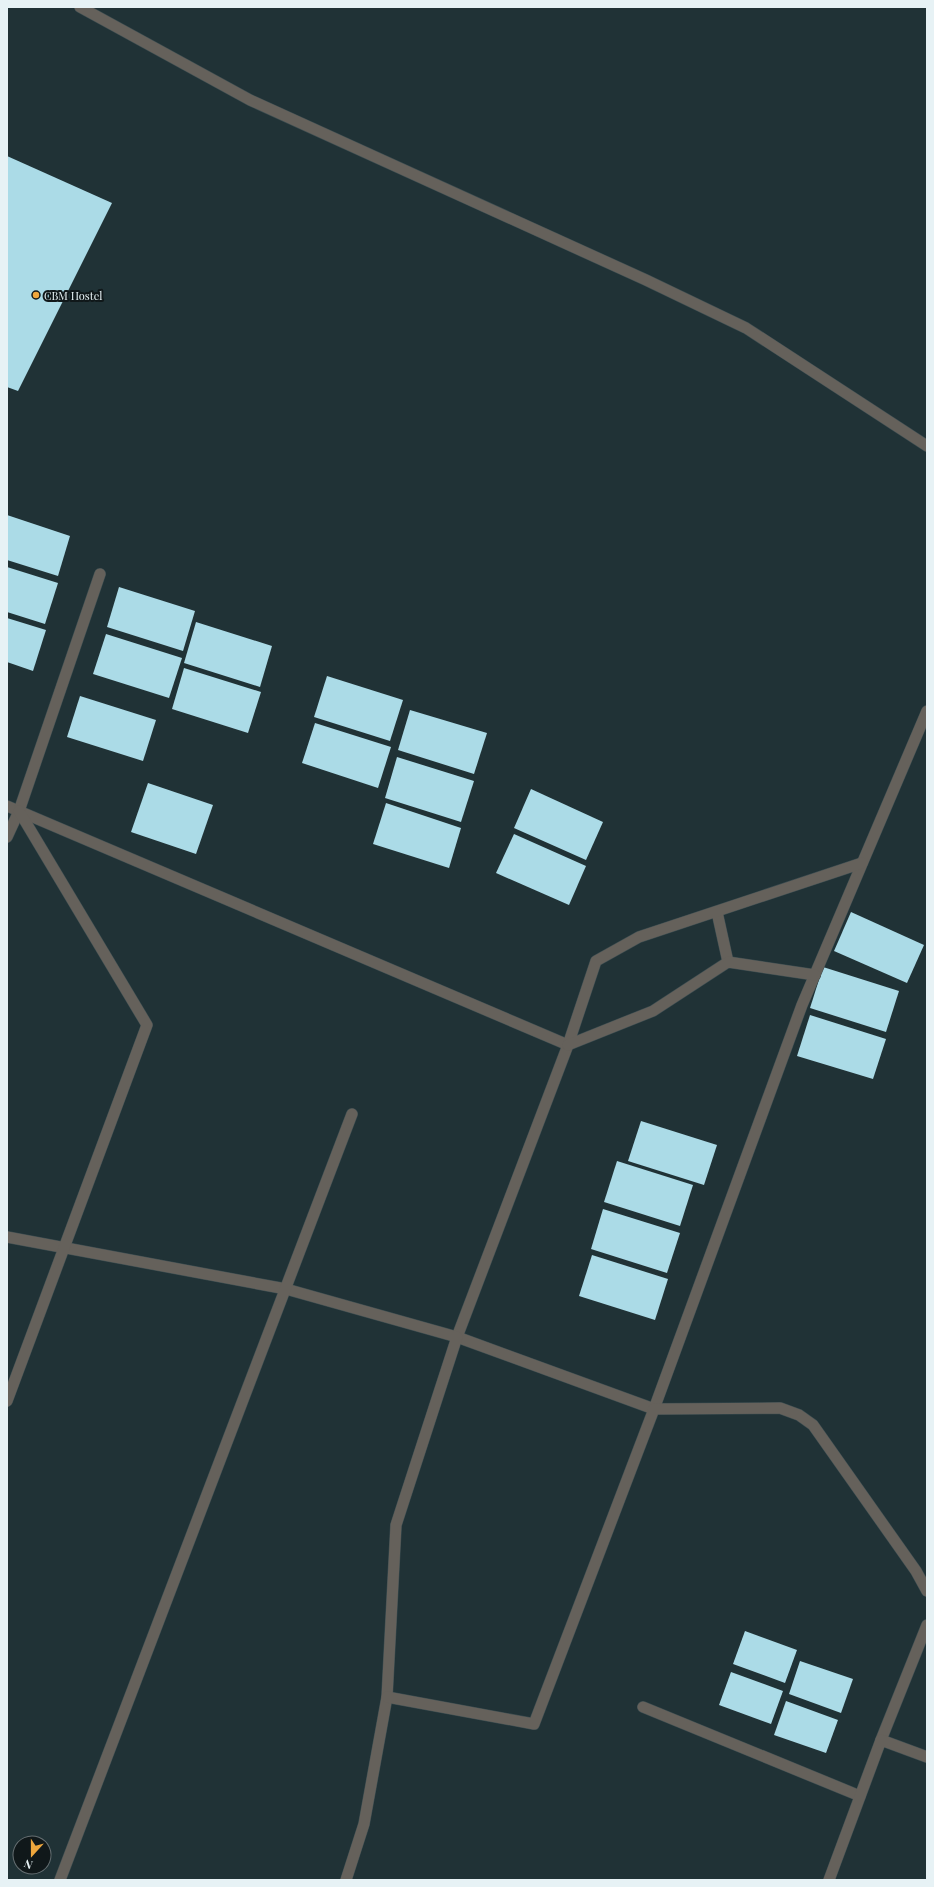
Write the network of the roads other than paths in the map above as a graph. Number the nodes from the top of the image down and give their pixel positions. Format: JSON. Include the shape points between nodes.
{"nodes":[{"id":1,"x":80,"y":7,"type":"edge"},
{"id":2,"x":927,"y":446,"type":"edge"},
{"id":3,"x":100,"y":574,"type":"dead end"},
{"id":4,"x":927,"y":711,"type":"edge"},
{"id":5,"x":7,"y":806,"type":"edge"},
{"id":6,"x":19,"y":810,"type":"junction"},
{"id":7,"x":7,"y":837,"type":"edge"},
{"id":8,"x":862,"y":864,"type":"junction"},
{"id":9,"x":717,"y":912,"type":"junction"},
{"id":10,"x":728,"y":962,"type":"junction"},
{"id":11,"x":815,"y":975,"type":"junction"},
{"id":12,"x":568,"y":1045,"type":"junction"},
{"id":13,"x":352,"y":1114,"type":"dead end"},
{"id":14,"x":7,"y":1237,"type":"edge"},
{"id":15,"x":64,"y":1248,"type":"junction"},
{"id":16,"x":286,"y":1289,"type":"junction"},
{"id":17,"x":457,"y":1337,"type":"junction"},
{"id":18,"x":7,"y":1401,"type":"edge"},
{"id":19,"x":654,"y":1409,"type":"junction"},
{"id":20,"x":927,"y":1591,"type":"edge"},
{"id":21,"x":927,"y":1625,"type":"edge"},
{"id":22,"x":387,"y":1697,"type":"junction"},
{"id":23,"x":643,"y":1707,"type":"dead end"},
{"id":24,"x":881,"y":1740,"type":"junction"},
{"id":25,"x":927,"y":1757,"type":"edge"},
{"id":26,"x":860,"y":1796,"type":"junction"},
{"id":27,"x":60,"y":1880,"type":"edge"},
{"id":28,"x":346,"y":1880,"type":"edge"},
{"id":29,"x":829,"y":1880,"type":"edge"}],
"edges":[{"from":1,"to":2,"type":"street","via":[[250,100],[746,328]]},
{"from":3,"to":6,"type":"street"},
{"from":4,"to":8,"type":"street"},
{"from":5,"to":6,"type":"street"},
{"from":6,"to":7,"type":"street"},
{"from":6,"to":12,"type":"street"},
{"from":6,"to":15,"type":"street","via":[[147,1025]]},
{"from":8,"to":9,"type":"street"},
{"from":8,"to":11,"type":"street"},
{"from":9,"to":10,"type":"street"},
{"from":9,"to":12,"type":"street","via":[[639,937],[596,961]]},
{"from":10,"to":11,"type":"street"},
{"from":10,"to":12,"type":"street","via":[[653,1011]]},
{"from":11,"to":19,"type":"street"},
{"from":12,"to":17,"type":"street"},
{"from":13,"to":16,"type":"street"},
{"from":14,"to":15,"type":"street"},
{"from":15,"to":16,"type":"street"},
{"from":15,"to":18,"type":"street"},
{"from":16,"to":17,"type":"street"},
{"from":16,"to":27,"type":"street"},
{"from":17,"to":19,"type":"street"},
{"from":17,"to":22,"type":"street","via":[[396,1525]]},
{"from":19,"to":20,"type":"street","via":[[780,1408],[799,1415],[813,1425],[916,1571]]},
{"from":19,"to":22,"type":"street","via":[[534,1724]]},
{"from":21,"to":24,"type":"street"},
{"from":22,"to":28,"type":"street","via":[[364,1824]]},
{"from":23,"to":26,"type":"street"},
{"from":24,"to":25,"type":"street"},
{"from":24,"to":26,"type":"street"},
{"from":26,"to":29,"type":"street"}]}
